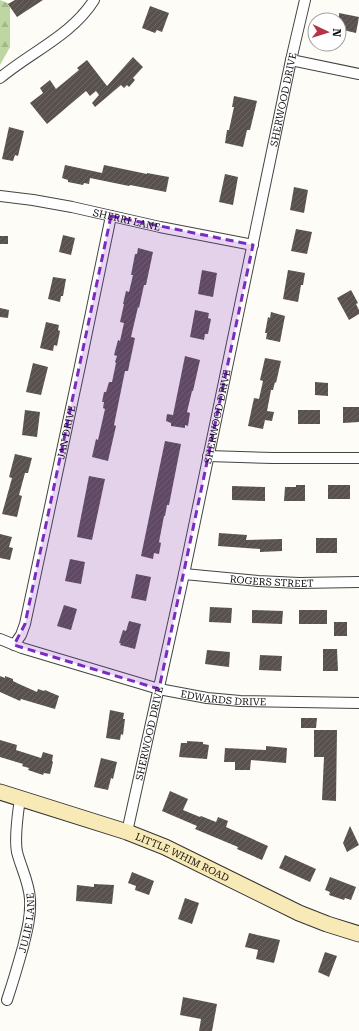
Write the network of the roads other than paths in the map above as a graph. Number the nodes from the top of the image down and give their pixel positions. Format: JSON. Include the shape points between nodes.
{"nodes":[{"id":1,"x":94,"y":0,"type":"edge"},
{"id":2,"x":305,"y":0,"type":"edge"},
{"id":3,"x":291,"y":60,"type":"junction"},
{"id":4,"x":359,"y":74,"type":"edge"},
{"id":5,"x":0,"y":78,"type":"edge"},
{"id":6,"x":0,"y":196,"type":"edge"},
{"id":7,"x":111,"y":216,"type":"junction"},
{"id":8,"x":252,"y":245,"type":"junction"},
{"id":9,"x":208,"y":456,"type":"junction"},
{"id":10,"x":359,"y":458,"type":"edge"},
{"id":11,"x":184,"y":574,"type":"junction"},
{"id":12,"x":359,"y":582,"type":"edge"},
{"id":13,"x":0,"y":639,"type":"edge"},
{"id":14,"x":14,"y":645,"type":"junction"},
{"id":15,"x":159,"y":689,"type":"junction"},
{"id":16,"x":359,"y":703,"type":"edge"},
{"id":17,"x":0,"y":792,"type":"edge"},
{"id":18,"x":20,"y":798,"type":"junction"},
{"id":19,"x":127,"y":832,"type":"junction"},
{"id":20,"x":359,"y":934,"type":"edge"},
{"id":21,"x":7,"y":1000,"type":"dead end"}],
"edges":[{"from":1,"to":5,"type":"street","via":[[66,31]]},
{"from":2,"to":3,"type":"street","name":"SHERWOOD DRIVE"},
{"from":3,"to":4,"type":"street"},
{"from":3,"to":8,"type":"street","name":"SHERWOOD DRIVE"},
{"from":6,"to":7,"type":"street","name":"SHERRI LANE"},
{"from":7,"to":8,"type":"street","name":"SHERRI LANE"},
{"from":7,"to":14,"type":"street","name":"JAN DRIVE","via":[[25,624]]},
{"from":8,"to":9,"type":"street","name":"SHERWOOD DRIVE"},
{"from":9,"to":10,"type":"street"},
{"from":9,"to":11,"type":"street","name":"SHERWOOD DRIVE"},
{"from":11,"to":12,"type":"street","name":"ROGERS STREET","via":[[258,581]]},
{"from":11,"to":15,"type":"street","name":"SHERWOOD DRIVE"},
{"from":13,"to":14,"type":"street","name":"EDWARDS DRIVE"},
{"from":14,"to":15,"type":"street","name":"EDWARDS DRIVE"},
{"from":15,"to":16,"type":"street","name":"EDWARDS DRIVE","via":[[240,701]]},
{"from":15,"to":19,"type":"street","name":"SHERWOOD DRIVE"},
{"from":17,"to":18,"type":"street","name":"LITTLE WHIM ROAD"},
{"from":18,"to":19,"type":"street","name":"LITTLE WHIM ROAD"},
{"from":18,"to":21,"type":"street","name":"JULIE LANE","via":[[16,842],[28,883],[30,914]]},
{"from":19,"to":20,"type":"street","name":"LITTLE WHIM ROAD","via":[[165,847],[300,914]]}]}
